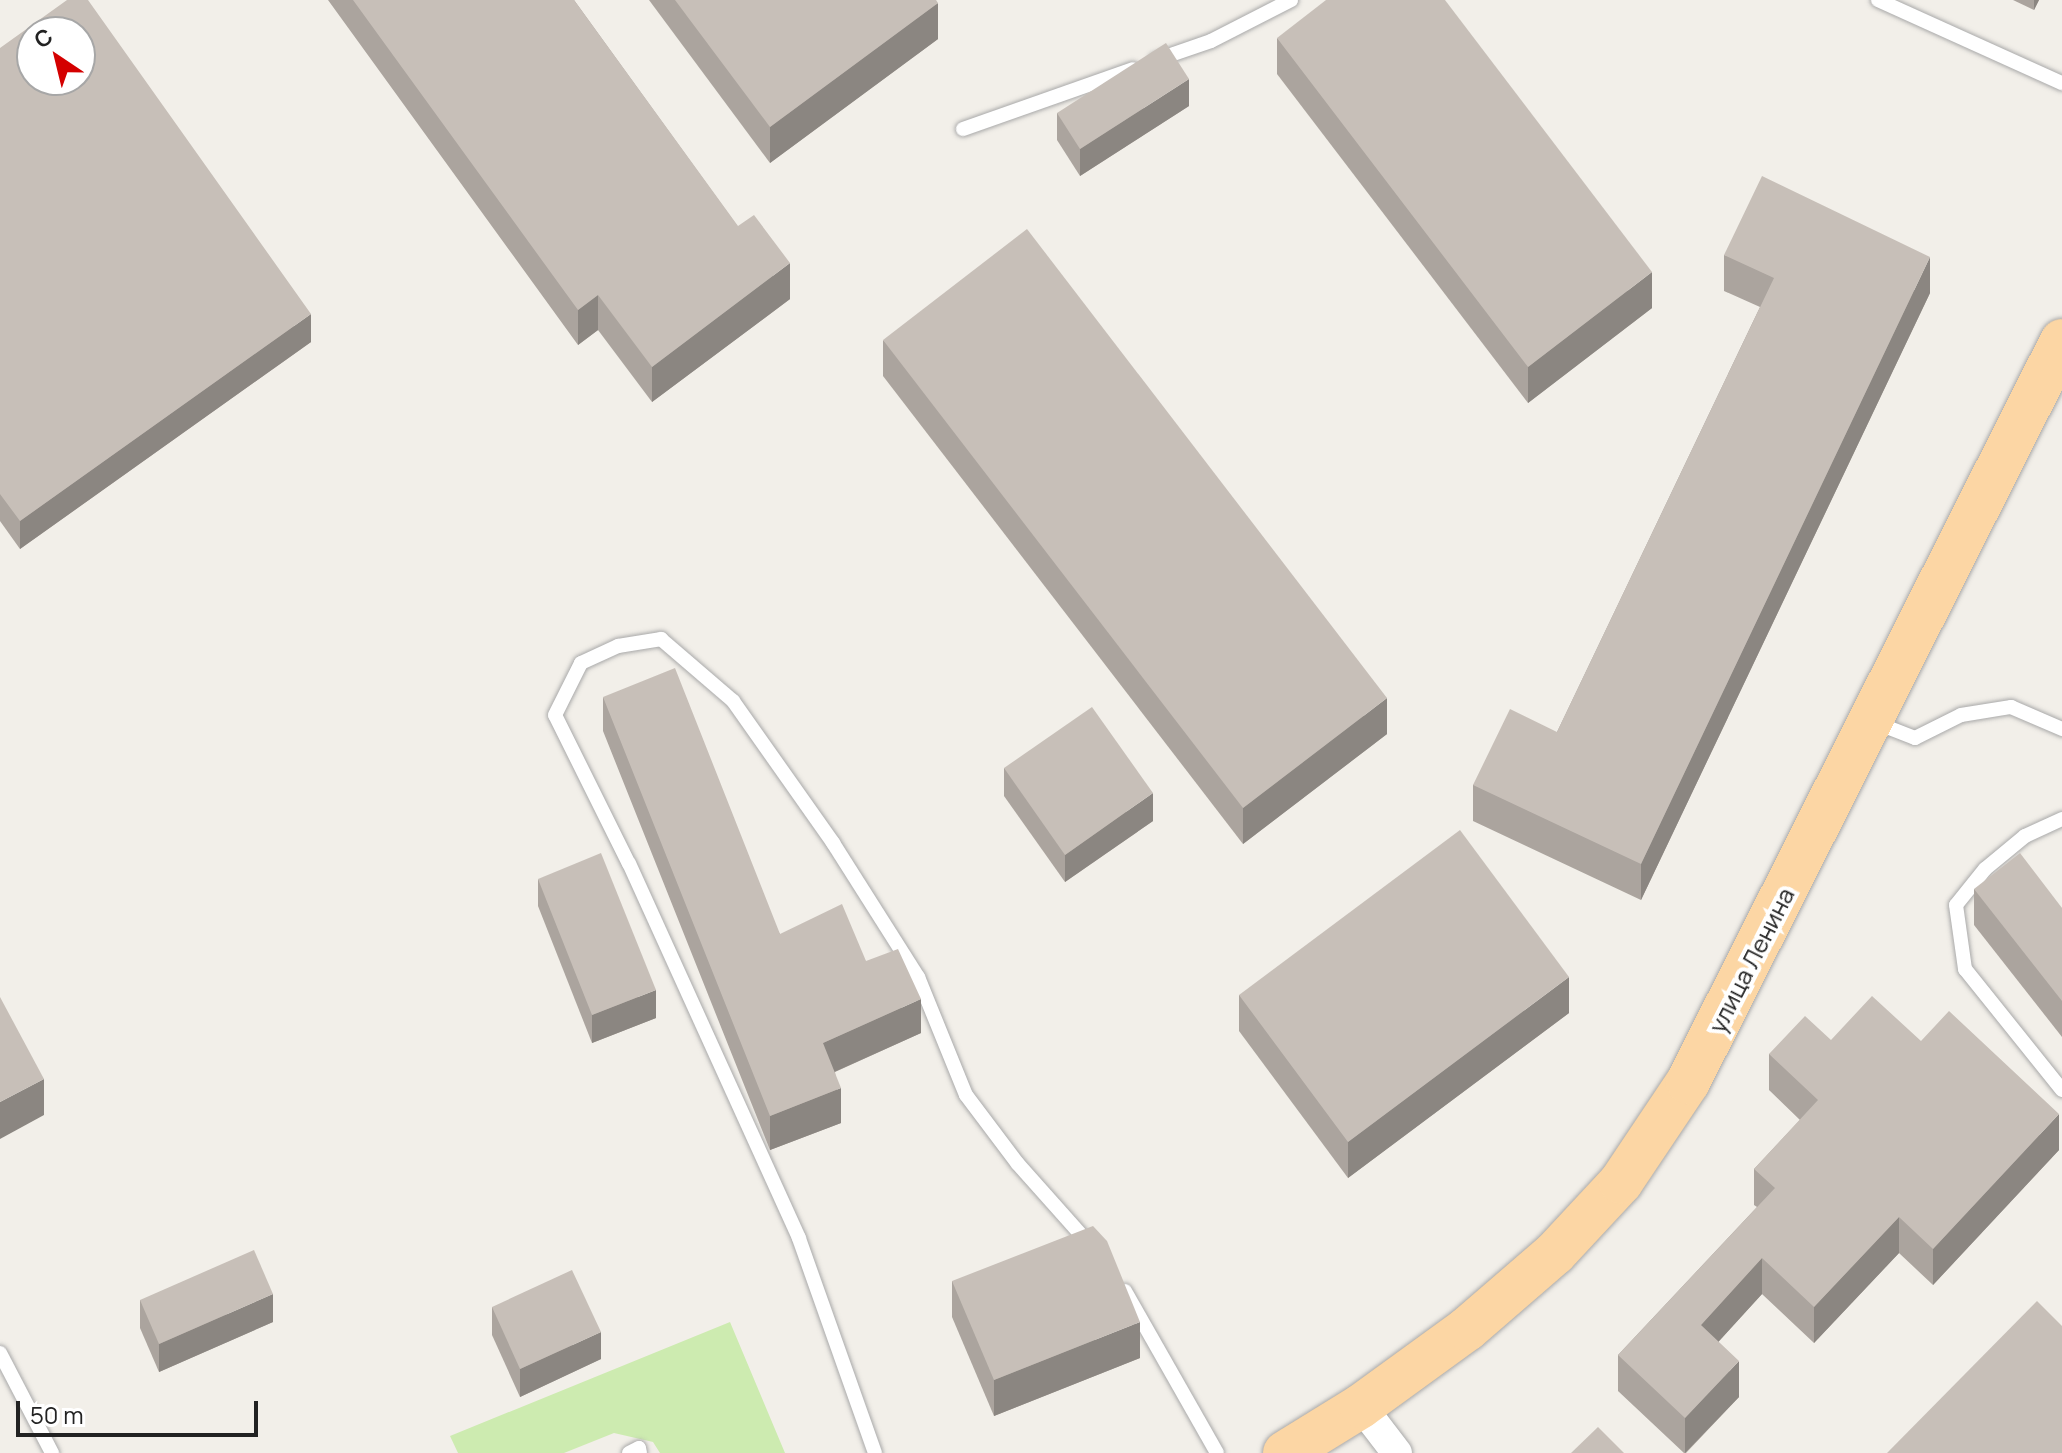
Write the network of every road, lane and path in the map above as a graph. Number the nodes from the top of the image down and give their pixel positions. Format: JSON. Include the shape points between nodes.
{"nodes":[{"id":1,"x":1291,"y":0,"type":"edge"},
{"id":2,"x":1878,"y":0,"type":"edge"},
{"id":3,"x":2062,"y":83,"type":"edge"},
{"id":4,"x":963,"y":129,"type":"dead end"},
{"id":5,"x":2062,"y":341,"type":"edge"},
{"id":6,"x":1873,"y":722,"type":"junction"},
{"id":7,"x":2062,"y":729,"type":"edge"},
{"id":8,"x":2062,"y":819,"type":"edge"},
{"id":9,"x":2062,"y":1090,"type":"edge"},
{"id":10,"x":0,"y":1353,"type":"edge"},
{"id":11,"x":1361,"y":1406,"type":"junction"},
{"id":12,"x":52,"y":1453,"type":"edge"},
{"id":13,"x":629,"y":1453,"type":"edge"},
{"id":14,"x":640,"y":1453,"type":"edge"},
{"id":15,"x":875,"y":1453,"type":"edge"},
{"id":16,"x":1217,"y":1453,"type":"edge"},
{"id":17,"x":1285,"y":1453,"type":"edge"},
{"id":18,"x":1397,"y":1453,"type":"edge"}],
"edges":[{"from":1,"to":4,"type":"lane","via":[[1211,41]]},
{"from":2,"to":3,"type":"lane"},
{"from":5,"to":6,"type":"main road","name":"улица Ленина"},
{"from":6,"to":7,"type":"lane","via":[[1915,738],[1961,715],[2011,707]]},
{"from":6,"to":11,"type":"main road","name":"улица Ленина","via":[[1688,1082],[1621,1182],[1555,1253],[1467,1329]]},
{"from":8,"to":9,"type":"lane","via":[[2015,844],[1985,869],[1956,905],[1965,969]]},
{"from":10,"to":12,"type":"lane"},
{"from":11,"to":17,"type":"main road","name":"улица Ленина"},
{"from":11,"to":18,"type":"street"},
{"from":13,"to":14,"type":"lane","via":[[639,1448]]},
{"from":15,"to":16,"type":"lane","via":[[799,1238],[629,864],[555,715],[581,663],[618,646],[661,639],[733,701],[833,843],[918,977],[966,1095],[1018,1164],[1111,1268]]}]}
